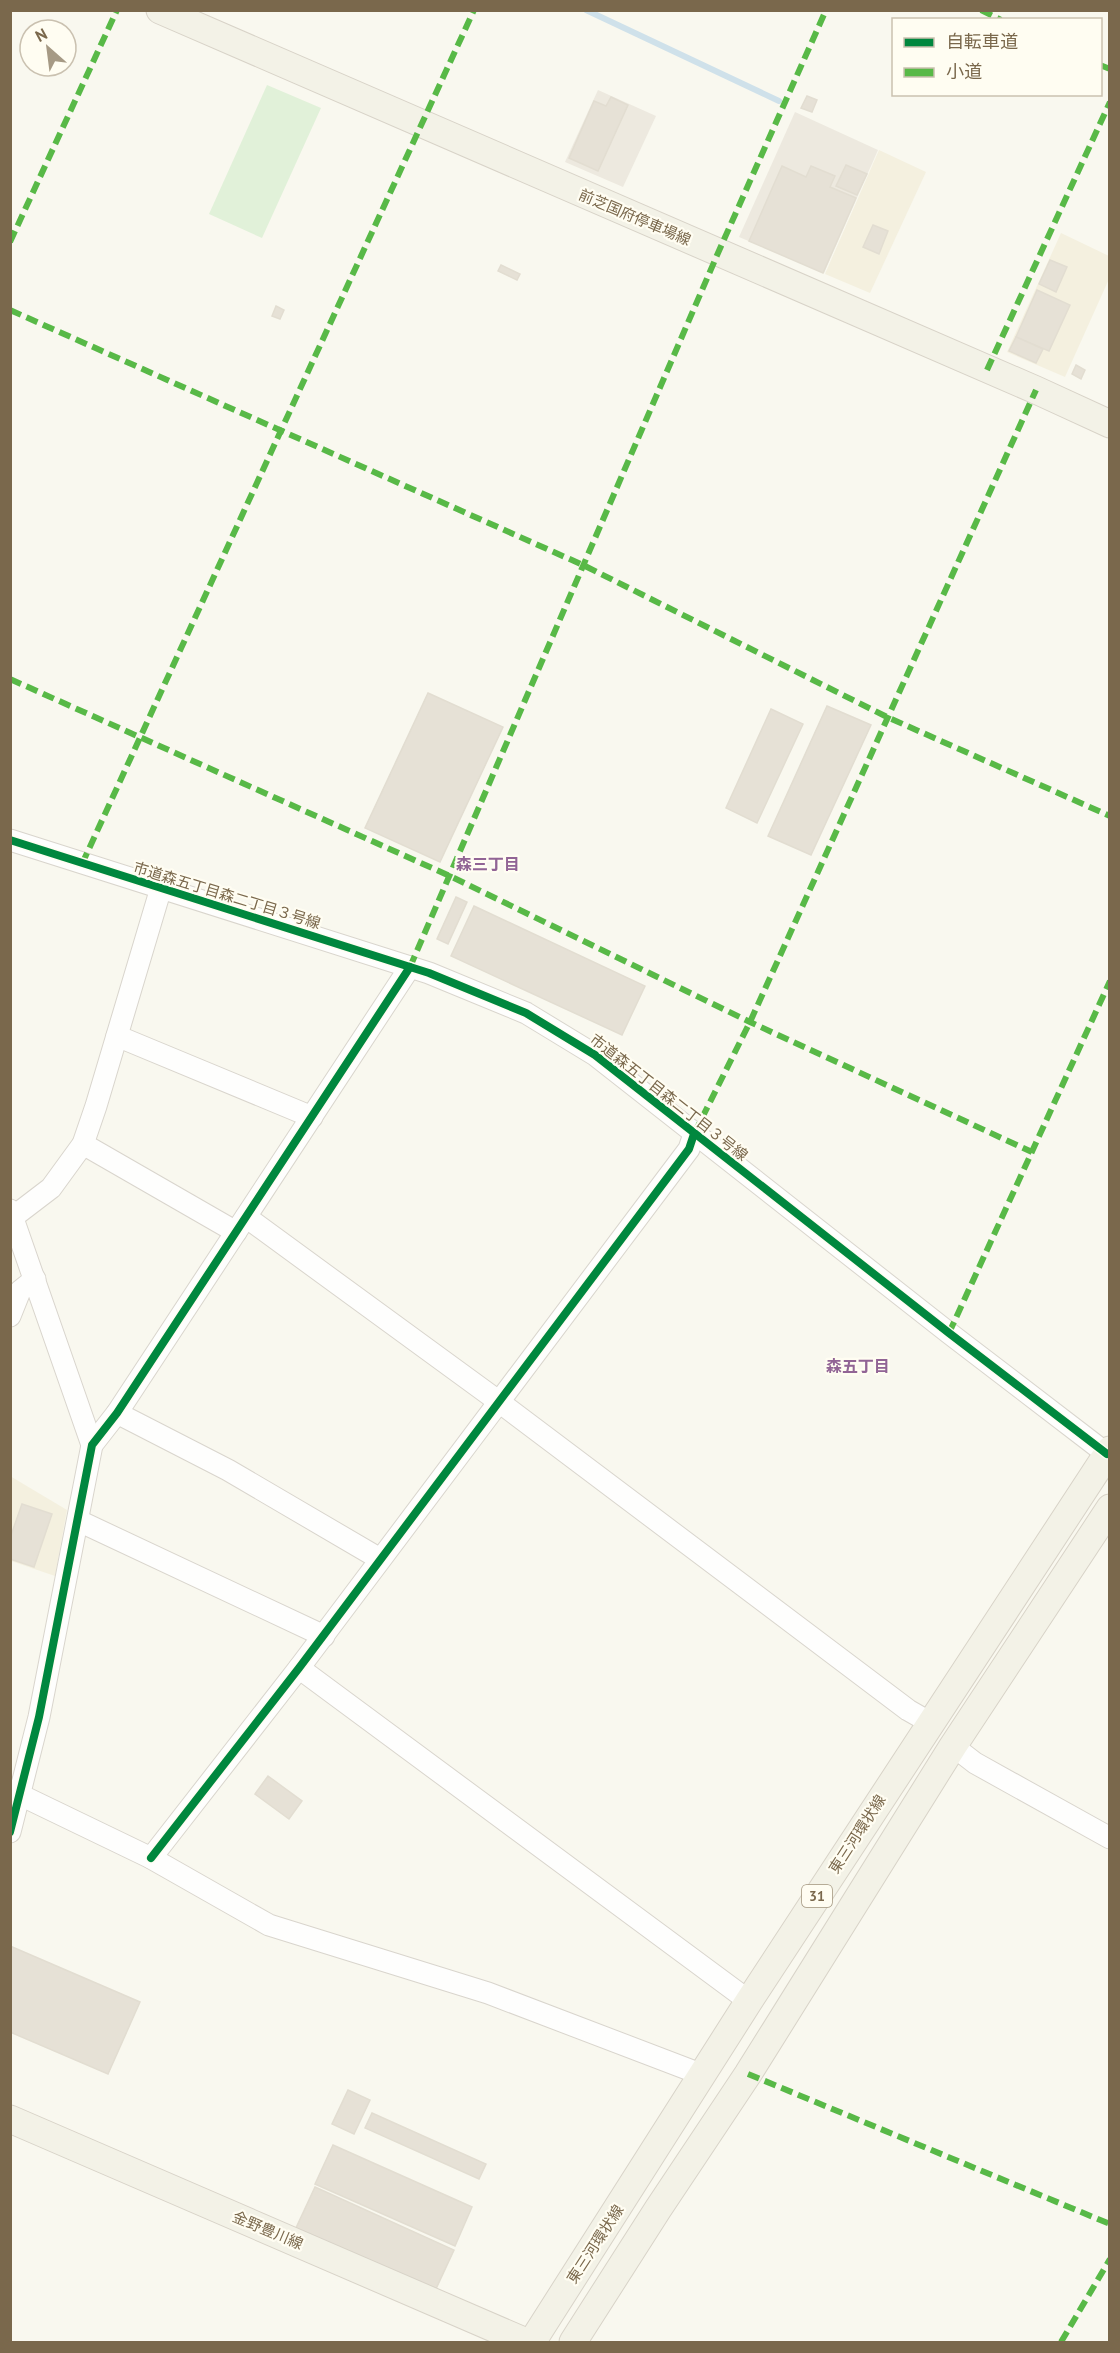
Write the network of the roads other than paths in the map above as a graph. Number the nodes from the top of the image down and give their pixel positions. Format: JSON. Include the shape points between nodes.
{"nodes":[{"id":1,"x":160,"y":10,"type":"edge"},
{"id":2,"x":1110,"y":424,"type":"edge"},
{"id":3,"x":10,"y":840,"type":"edge"},
{"id":4,"x":161,"y":888,"type":"junction"},
{"id":5,"x":410,"y":967,"type":"junction"},
{"id":6,"x":117,"y":1036,"type":"junction"},
{"id":7,"x":312,"y":1117,"type":"junction"},
{"id":8,"x":694,"y":1134,"type":"junction"},
{"id":9,"x":83,"y":1144,"type":"junction"},
{"id":10,"x":12,"y":1213,"type":"edge"},
{"id":11,"x":241,"y":1225,"type":"junction"},
{"id":12,"x":24,"y":1265,"type":"edge"},
{"id":13,"x":10,"y":1316,"type":"edge"},
{"id":14,"x":498,"y":1401,"type":"junction"},
{"id":15,"x":117,"y":1413,"type":"junction"},
{"id":16,"x":92,"y":1445,"type":"junction"},
{"id":17,"x":1109,"y":1453,"type":"edge"},
{"id":18,"x":1110,"y":1508,"type":"edge"},
{"id":19,"x":79,"y":1521,"type":"junction"},
{"id":20,"x":380,"y":1559,"type":"junction"},
{"id":21,"x":324,"y":1636,"type":"junction"},
{"id":22,"x":299,"y":1668,"type":"junction"},
{"id":23,"x":929,"y":1722,"type":"junction"},
{"id":24,"x":953,"y":1746,"type":"junction"},
{"id":25,"x":15,"y":1791,"type":"edge"},
{"id":26,"x":10,"y":1832,"type":"edge"},
{"id":27,"x":1110,"y":1838,"type":"edge"},
{"id":28,"x":151,"y":1858,"type":"junction"},
{"id":29,"x":749,"y":2001,"type":"junction"},
{"id":30,"x":703,"y":2075,"type":"junction"},
{"id":31,"x":10,"y":2119,"type":"edge"},
{"id":32,"x":526,"y":2343,"type":"edge"},
{"id":33,"x":532,"y":2343,"type":"edge"},
{"id":34,"x":573,"y":2343,"type":"edge"}],
"edges":[{"from":1,"to":2,"type":"main road","name":"前芝国府停車場線"},
{"from":3,"to":4,"type":"street","name":"市道森五丁目森二丁目３号線"},
{"from":4,"to":5,"type":"street","name":"市道森五丁目森二丁目３号線"},
{"from":4,"to":6,"type":"street"},
{"from":5,"to":7,"type":"street"},
{"from":5,"to":8,"type":"street","name":"市道森五丁目森二丁目３号線","via":[[491,997],[553,1028],[595,1054]]},
{"from":6,"to":7,"type":"street"},
{"from":6,"to":9,"type":"street"},
{"from":7,"to":11,"type":"street"},
{"from":8,"to":14,"type":"street","via":[[689,1149]]},
{"from":8,"to":17,"type":"street","name":"市道森五丁目森二丁目３号線"},
{"from":9,"to":10,"type":"street","via":[[51,1188]]},
{"from":9,"to":11,"type":"street"},
{"from":10,"to":12,"type":"street"},
{"from":11,"to":14,"type":"street"},
{"from":11,"to":15,"type":"street"},
{"from":12,"to":13,"type":"street","via":[[20,1292]]},
{"from":12,"to":16,"type":"street"},
{"from":14,"to":20,"type":"street"},
{"from":14,"to":23,"type":"street"},
{"from":15,"to":16,"type":"street"},
{"from":15,"to":20,"type":"street","via":[[228,1470]]},
{"from":16,"to":19,"type":"street"},
{"from":17,"to":23,"type":"main road","name":"東三河環状線","number":"31"},
{"from":18,"to":24,"type":"main road","number":"31"},
{"from":19,"to":21,"type":"street"},
{"from":19,"to":25,"type":"street","via":[[39,1717]]},
{"from":20,"to":21,"type":"street"},
{"from":21,"to":22,"type":"street"},
{"from":22,"to":28,"type":"street"},
{"from":22,"to":29,"type":"street"},
{"from":23,"to":29,"type":"main road","name":"東三河環状線","number":"31"},
{"from":24,"to":27,"type":"street","via":[[975,1763]]},
{"from":24,"to":34,"type":"main road","number":"31","via":[[748,2074]]},
{"from":25,"to":26,"type":"street"},
{"from":25,"to":28,"type":"street"},
{"from":28,"to":30,"type":"street","via":[[269,1925],[488,1993]]},
{"from":29,"to":30,"type":"main road","name":"東三河環状線","number":"31"},
{"from":30,"to":33,"type":"main road","name":"東三河環状線","number":"31"},
{"from":31,"to":32,"type":"main road","name":"金野豊川線"}]}
